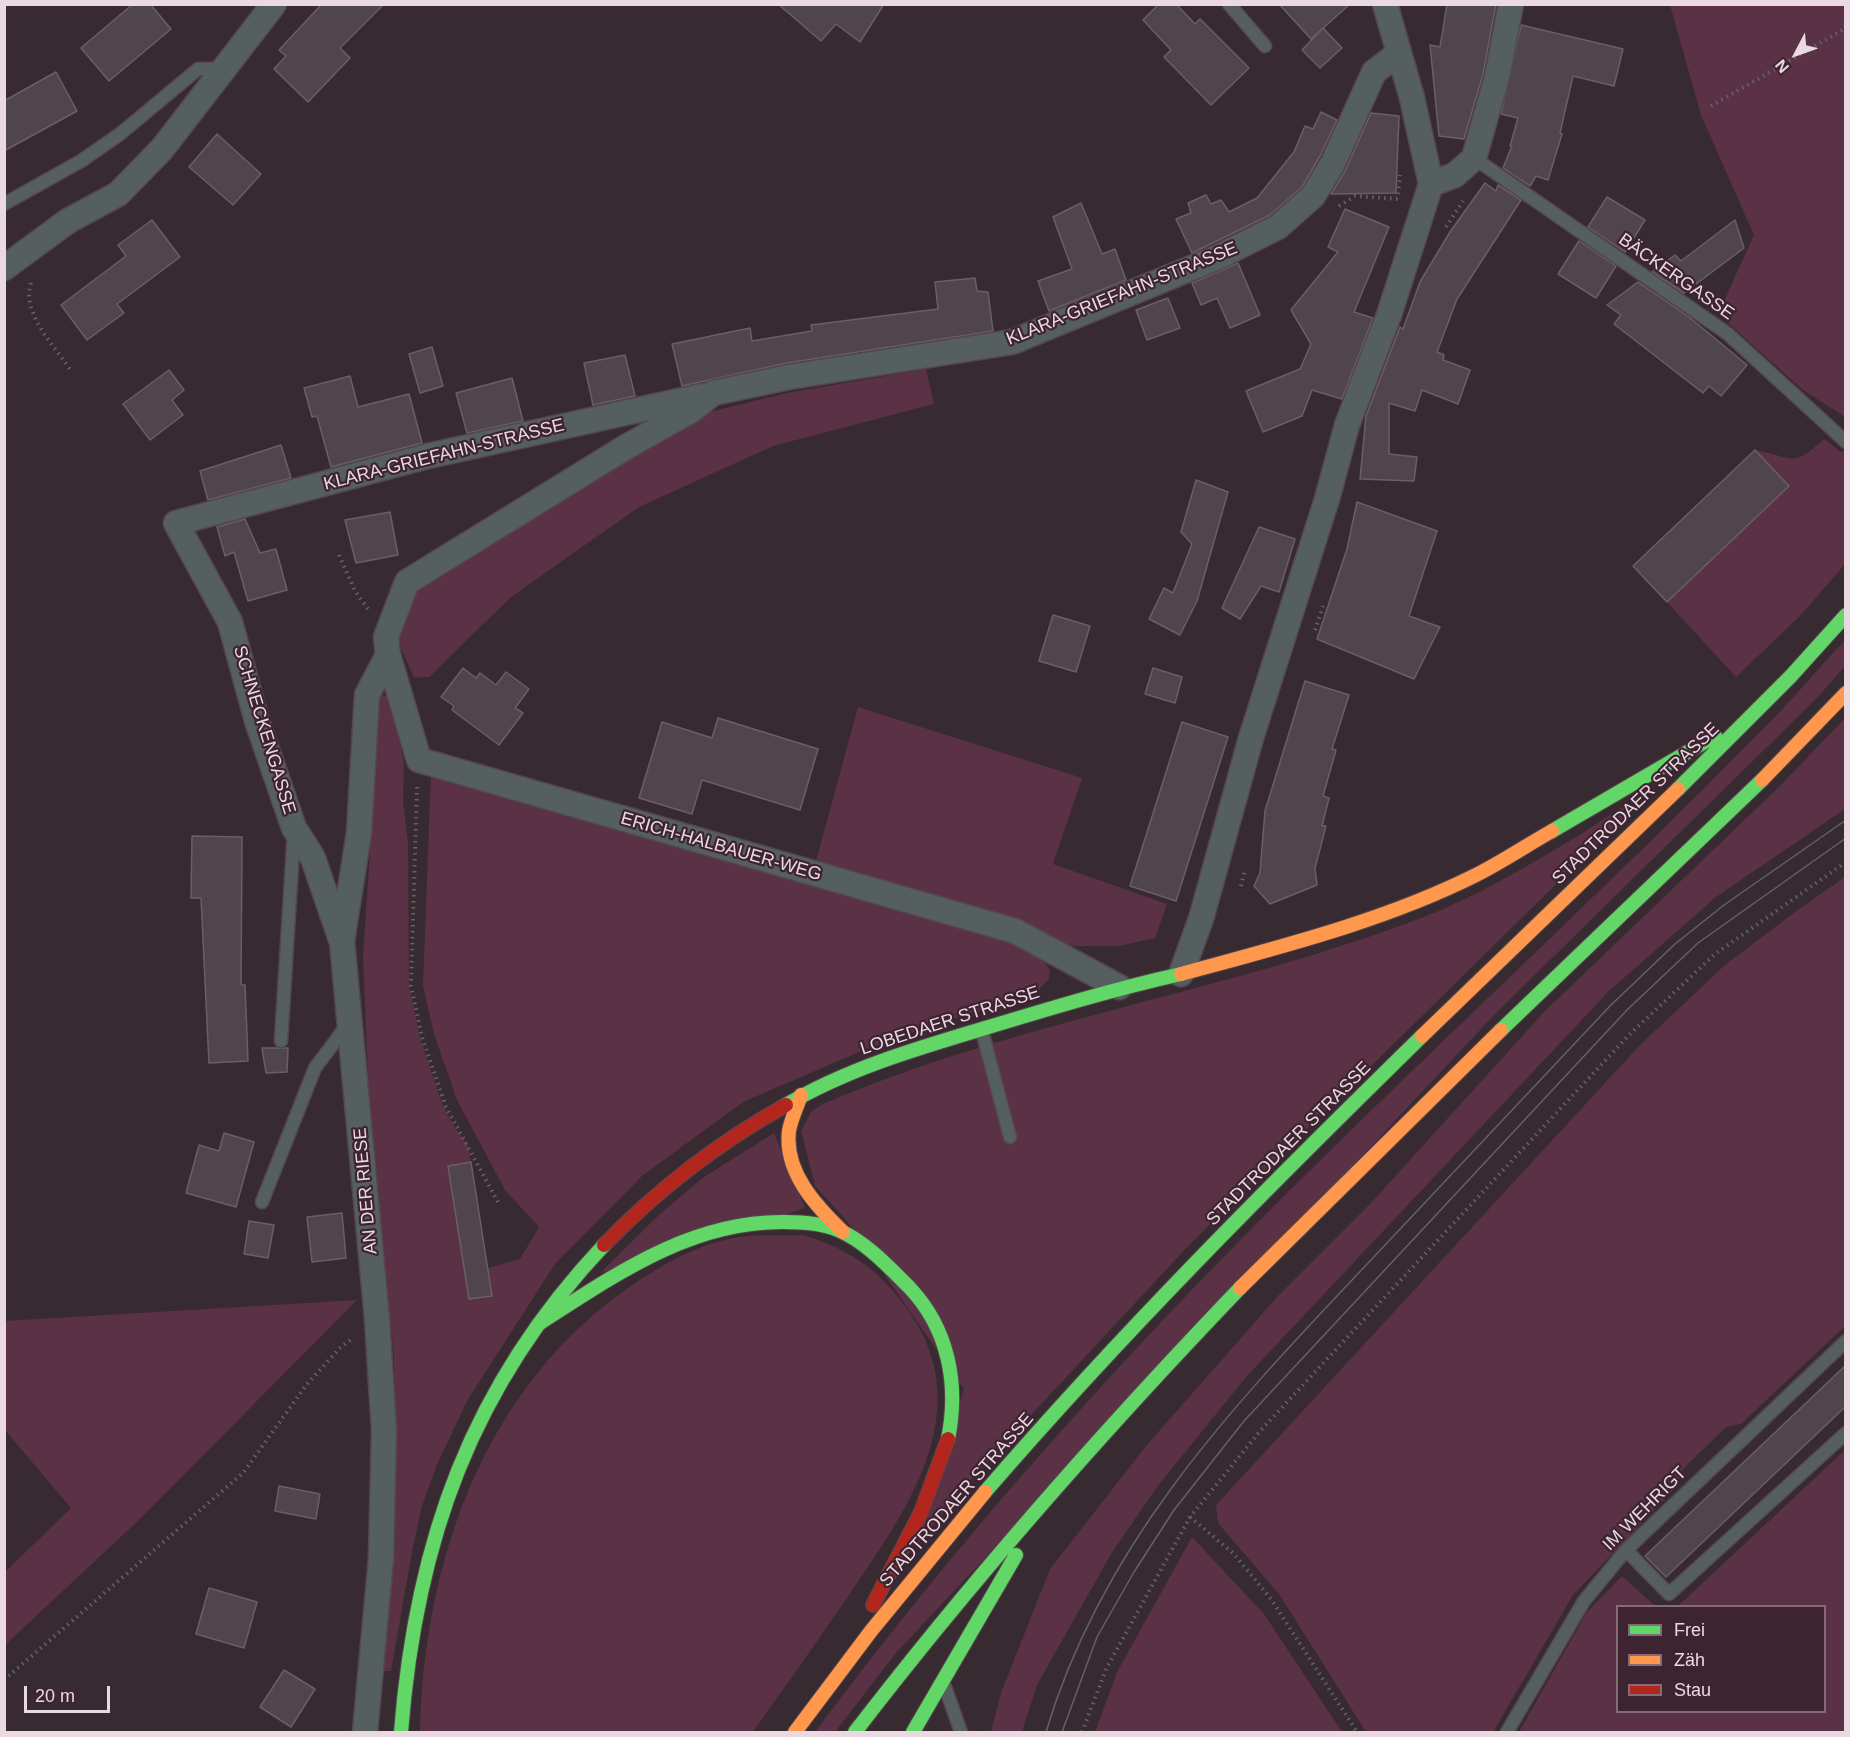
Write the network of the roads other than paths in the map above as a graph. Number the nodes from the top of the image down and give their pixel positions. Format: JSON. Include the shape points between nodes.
{"nodes":[{"id":1,"x":274,"y":4,"type":"edge"},
{"id":2,"x":1228,"y":4,"type":"edge"},
{"id":3,"x":1385,"y":4,"type":"edge"},
{"id":4,"x":1511,"y":4,"type":"edge"},
{"id":5,"x":1265,"y":46,"type":"dead end"},
{"id":6,"x":1399,"y":53,"type":"junction"},
{"id":7,"x":225,"y":69,"type":"junction"},
{"id":8,"x":1474,"y":158,"type":"junction"},
{"id":9,"x":1431,"y":184,"type":"junction"},
{"id":10,"x":4,"y":204,"type":"edge"},
{"id":11,"x":4,"y":268,"type":"edge"},
{"id":12,"x":713,"y":393,"type":"junction"},
{"id":13,"x":1845,"y":442,"type":"edge"},
{"id":14,"x":176,"y":524,"type":"joint"},
{"id":15,"x":1845,"y":615,"type":"edge"},
{"id":16,"x":387,"y":646,"type":"junction"},
{"id":17,"x":1845,"y":693,"type":"edge"},
{"id":18,"x":1760,"y":709,"type":"junction"},
{"id":19,"x":294,"y":828,"type":"junction"},
{"id":20,"x":342,"y":941,"type":"junction"},
{"id":21,"x":1181,"y":974,"type":"junction"},
{"id":22,"x":1119,"y":987,"type":"junction"},
{"id":23,"x":351,"y":1020,"type":"junction"},
{"id":24,"x":981,"y":1029,"type":"junction"},
{"id":25,"x":281,"y":1041,"type":"dead end"},
{"id":26,"x":801,"y":1095,"type":"junction"},
{"id":27,"x":1010,"y":1137,"type":"dead end"},
{"id":28,"x":262,"y":1203,"type":"dead end"},
{"id":29,"x":843,"y":1232,"type":"junction"},
{"id":30,"x":540,"y":1323,"type":"junction"},
{"id":31,"x":1845,"y":1341,"type":"edge"},
{"id":32,"x":1845,"y":1433,"type":"edge"},
{"id":33,"x":1055,"y":1486,"type":"junction"},
{"id":34,"x":1626,"y":1550,"type":"junction"},
{"id":35,"x":840,"y":1671,"type":"junction"},
{"id":36,"x":944,"y":1683,"type":"junction"},
{"id":37,"x":365,"y":1732,"type":"edge"},
{"id":38,"x":401,"y":1732,"type":"edge"},
{"id":39,"x":795,"y":1732,"type":"edge"},
{"id":40,"x":855,"y":1732,"type":"edge"},
{"id":41,"x":913,"y":1732,"type":"edge"},
{"id":42,"x":961,"y":1732,"type":"edge"},
{"id":43,"x":1507,"y":1732,"type":"edge"}],
"edges":[{"from":1,"to":7,"type":"street"},
{"from":2,"to":5,"type":"lane"},
{"from":3,"to":6,"type":"street"},
{"from":4,"to":8,"type":"street","via":[[1494,88]]},
{"from":6,"to":9,"type":"street"},
{"from":6,"to":12,"type":"street","name":"KLARA-GRIEFAHN-STRASSE","via":[[1374,72],[1333,163],[1313,196],[1291,218],[1250,242],[1012,342]]},
{"from":7,"to":10,"type":"lane","via":[[198,69],[110,141]]},
{"from":7,"to":11,"type":"street","via":[[162,149],[118,194],[68,221]]},
{"from":8,"to":9,"type":"street","via":[[1455,175]]},
{"from":8,"to":13,"type":"lane","name":"BÄCKERGASSE","via":[[1728,334]]},
{"from":9,"to":21,"type":"street","via":[[1389,315],[1347,425],[1328,499]]},
{"from":12,"to":14,"type":"street","name":"KLARA-GRIEFAHN-STRASSE","via":[[428,456]]},
{"from":12,"to":16,"type":"street","name":"KLARA-GRIEFAHN-STRASSE","via":[[692,410],[407,582]]},
{"from":14,"to":19,"type":"street","name":"SCHNECKENGASSE","via":[[230,622],[257,721]]},
{"from":15,"to":18,"type":"main road","name":"STADTRODAER STRASSE"},
{"from":16,"to":20,"type":"street","name":"AN DER RIESE","via":[[367,696],[359,833]]},
{"from":16,"to":22,"type":"street","name":"ERICH-HALBAUER-WEG","via":[[419,760],[1015,931]]},
{"from":17,"to":33,"type":"main road","via":[[1741,800],[1329,1200],[1161,1371]]},
{"from":18,"to":21,"type":"main road","name":"LOBEDAER STRASSE","via":[[1476,875],[1397,908],[1290,944]]},
{"from":18,"to":35,"type":"main road","name":"STADTRODAER STRASSE","via":[[1160,1298],[954,1526]]},
{"from":19,"to":20,"type":"street","name":"SCHNECKENGASSE","via":[[312,858]]},
{"from":19,"to":25,"type":"lane"},
{"from":20,"to":23,"type":"street","name":"AN DER RIESE"},
{"from":21,"to":22,"type":"main road","name":"LOBEDAER STRASSE"},
{"from":22,"to":24,"type":"main road","name":"LOBEDAER STRASSE"},
{"from":23,"to":28,"type":"lane","via":[[315,1068]]},
{"from":23,"to":37,"type":"street","name":"AN DER RIESE","via":[[384,1430],[381,1559]]},
{"from":24,"to":26,"type":"main road","name":"LOBEDAER STRASSE","via":[[876,1061]]},
{"from":24,"to":27,"type":"lane"},
{"from":26,"to":29,"type":"main road","via":[[789,1136],[794,1166],[812,1202]]},
{"from":26,"to":30,"type":"main road","name":"LOBEDAER STRASSE","via":[[699,1159],[650,1199],[605,1242]]},
{"from":29,"to":30,"type":"main road","via":[[807,1223],[736,1223],[666,1248]]},
{"from":29,"to":35,"type":"main road","via":[[916,1293],[940,1335],[954,1380],[954,1413],[947,1447],[925,1501]]},
{"from":30,"to":38,"type":"main road","name":"LOBEDAER STRASSE","via":[[479,1421],[441,1513],[421,1586],[404,1684]]},
{"from":31,"to":34,"type":"lane","name":"IM WEHRIGT"},
{"from":32,"to":34,"type":"lane","via":[[1669,1594]]},
{"from":33,"to":36,"type":"main road"},
{"from":33,"to":40,"type":"main road"},
{"from":34,"to":43,"type":"lane","name":"IM WEHRIGT","via":[[1584,1601]]},
{"from":35,"to":39,"type":"main road","name":"STADTRODAER STRASSE"},
{"from":36,"to":41,"type":"main road"},
{"from":36,"to":42,"type":"lane"}]}
